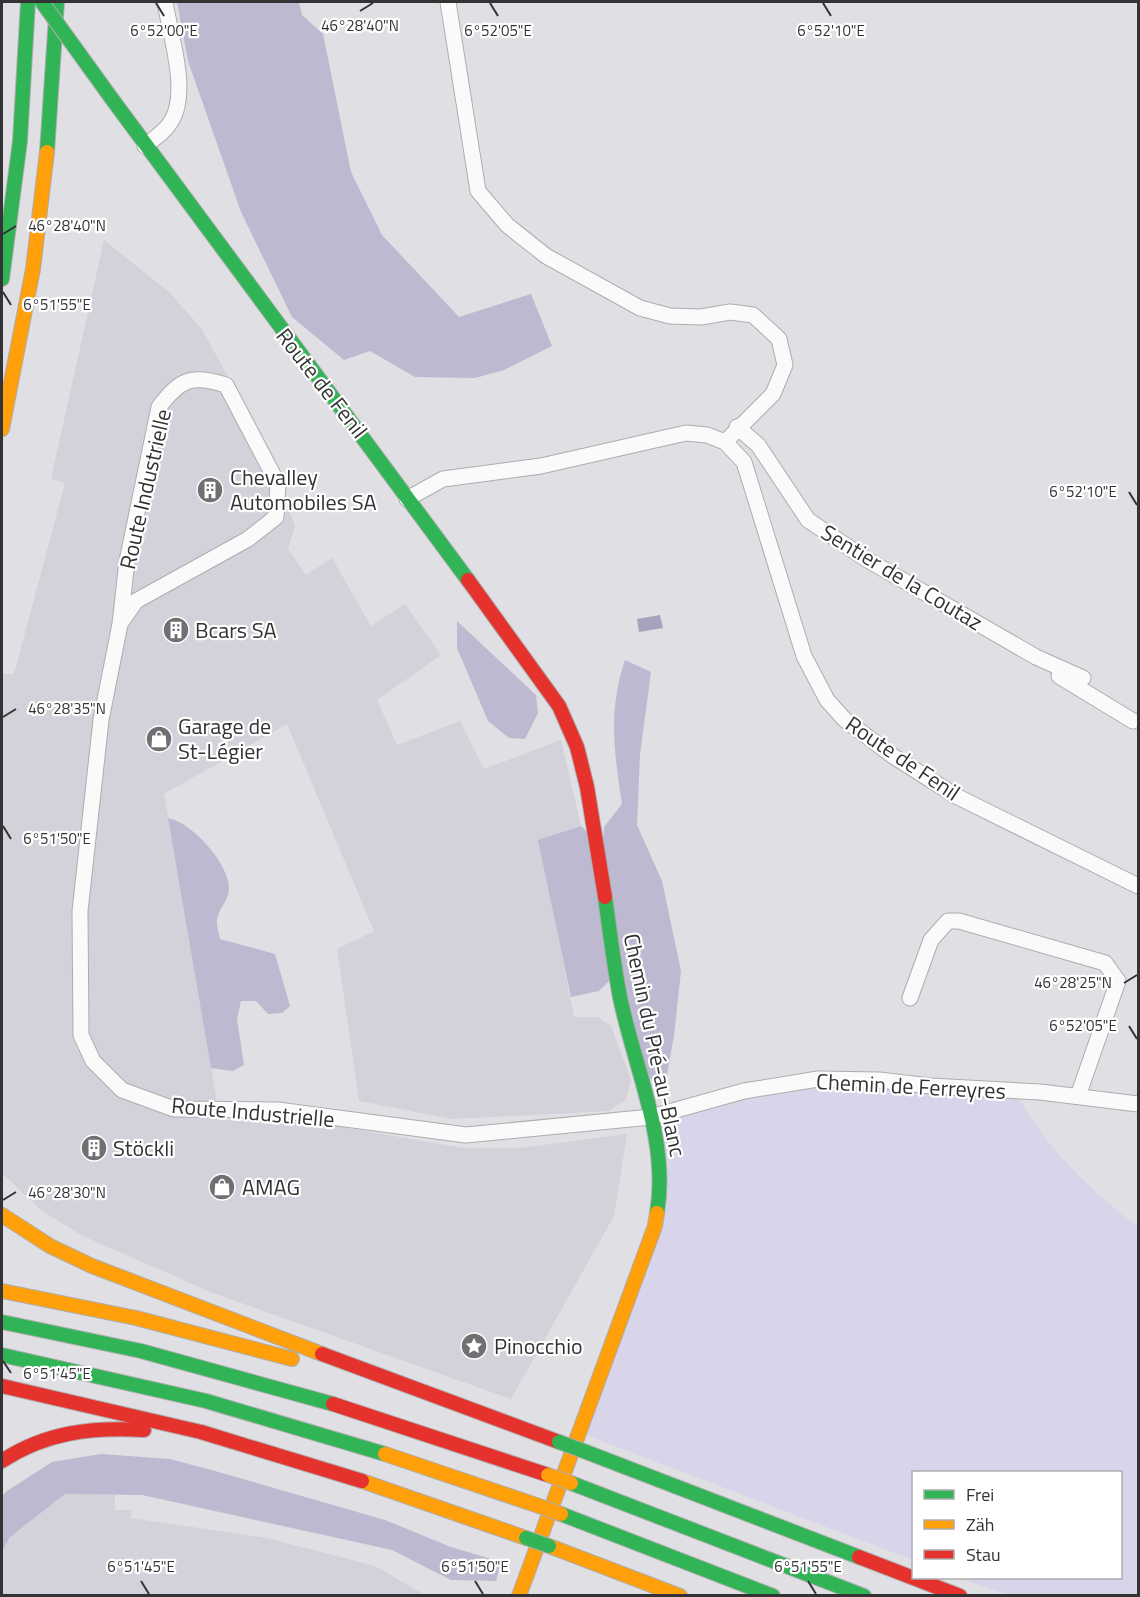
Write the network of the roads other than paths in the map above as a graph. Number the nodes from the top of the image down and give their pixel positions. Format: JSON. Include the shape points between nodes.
{"nodes":[{"id":1,"x":28,"y":2,"type":"edge"},
{"id":2,"x":42,"y":2,"type":"edge"},
{"id":3,"x":57,"y":2,"type":"edge"},
{"id":4,"x":165,"y":2,"type":"edge"},
{"id":5,"x":448,"y":2,"type":"edge"},
{"id":6,"x":145,"y":146,"type":"junction"},
{"id":7,"x":2,"y":279,"type":"edge"},
{"id":8,"x":2,"y":423,"type":"edge"},
{"id":9,"x":737,"y":427,"type":"junction"},
{"id":10,"x":725,"y":442,"type":"junction"},
{"id":11,"x":407,"y":499,"type":"junction"},
{"id":12,"x":120,"y":624,"type":"junction"},
{"id":13,"x":1036,"y":657,"type":"junction"},
{"id":14,"x":1083,"y":678,"type":"dead end"},
{"id":15,"x":1133,"y":721,"type":"dead end"},
{"id":16,"x":1138,"y":886,"type":"edge"},
{"id":17,"x":910,"y":998,"type":"dead end"},
{"id":18,"x":1078,"y":1096,"type":"junction"},
{"id":19,"x":1138,"y":1104,"type":"edge"},
{"id":20,"x":651,"y":1117,"type":"junction"},
{"id":21,"x":2,"y":1215,"type":"edge"},
{"id":22,"x":2,"y":1291,"type":"edge"},
{"id":23,"x":2,"y":1322,"type":"edge"},
{"id":24,"x":2,"y":1355,"type":"edge"},
{"id":25,"x":2,"y":1386,"type":"edge"},
{"id":26,"x":457,"y":1406,"type":"junction"},
{"id":27,"x":231,"y":1442,"type":"junction"},
{"id":28,"x":2,"y":1461,"type":"edge"},
{"id":29,"x":912,"y":1578,"type":"edge"},
{"id":30,"x":916,"y":1579,"type":"edge"},
{"id":31,"x":519,"y":1596,"type":"edge"},
{"id":32,"x":680,"y":1596,"type":"edge"},
{"id":33,"x":773,"y":1596,"type":"edge"},
{"id":34,"x":864,"y":1596,"type":"edge"},
{"id":35,"x":960,"y":1596,"type":"edge"}],
"edges":[{"from":1,"to":7,"type":"main road","via":[[20,141]]},
{"from":2,"to":6,"type":"main road","name":"Route de Fenil","bridge":true},
{"from":3,"to":8,"type":"main road","via":[[41,221]]},
{"from":4,"to":6,"type":"street","via":[[179,81],[178,104],[171,123]]},
{"from":5,"to":9,"type":"street","via":[[478,191],[507,225],[546,255],[632,305],[670,316],[701,317],[730,312],[753,315],[779,339],[785,365],[773,394]]},
{"from":6,"to":11,"type":"main road","name":"Route de Fenil"},
{"from":9,"to":10,"type":"street"},
{"from":9,"to":13,"type":"street","name":"Sentier de la Coutaz","via":[[758,445],[808,520],[866,560]]},
{"from":10,"to":11,"type":"street","via":[[707,435],[677,434],[541,466],[443,479]]},
{"from":10,"to":16,"type":"street","name":"Route de Fenil","via":[[744,462],[804,656],[827,700],[845,720],[956,796]]},
{"from":11,"to":20,"type":"main road","name":"Chemin du Pré-au-Blanc","via":[[559,706],[577,747],[587,787],[621,1001]]},
{"from":12,"to":12,"type":"street","name":"Route Industrielle","via":[[136,601],[248,539],[276,517],[278,484],[226,385],[204,378],[175,386],[159,407],[127,561]]},
{"from":12,"to":20,"type":"street","name":"Route Industrielle","via":[[101,720],[80,923],[81,1035],[93,1061],[122,1090],[174,1109],[278,1110],[466,1135]]},
{"from":13,"to":14,"type":"street","name":"Sentier de la Coutaz"},
{"from":13,"to":15,"type":"street","name":"Sentier de la Coutaz","via":[[1049,670]]},
{"from":17,"to":18,"type":"street","via":[[931,940],[948,921],[1105,963],[1118,981]]},
{"from":18,"to":19,"type":"street","name":"Chemin de Ferreyres"},
{"from":18,"to":20,"type":"street","name":"Chemin de Ferreyres","via":[[818,1079],[753,1089]]},
{"from":20,"to":31,"type":"main road","name":"Chemin du Pré-au-Blanc","via":[[659,1151],[660,1196],[655,1227]]},
{"from":21,"to":26,"type":"main road","via":[[50,1246],[92,1266]]},
{"from":22,"to":26,"type":"main road","via":[[187,1331]]},
{"from":23,"to":34,"type":"main road","bridge":true,"via":[[116,1344],[247,1377],[400,1424],[548,1475]]},
{"from":24,"to":33,"type":"main road","bridge":true,"via":[[124,1380],[280,1420],[406,1459]]},
{"from":25,"to":27,"type":"main road","via":[[82,1402]]},
{"from":26,"to":29,"type":"main road","bridge":true},
{"from":27,"to":28,"type":"main road","via":[[98,1428],[40,1440]]},
{"from":27,"to":32,"type":"main road","bridge":true,"via":[[357,1479]]},
{"from":30,"to":35,"type":"main road","bridge":true}]}
